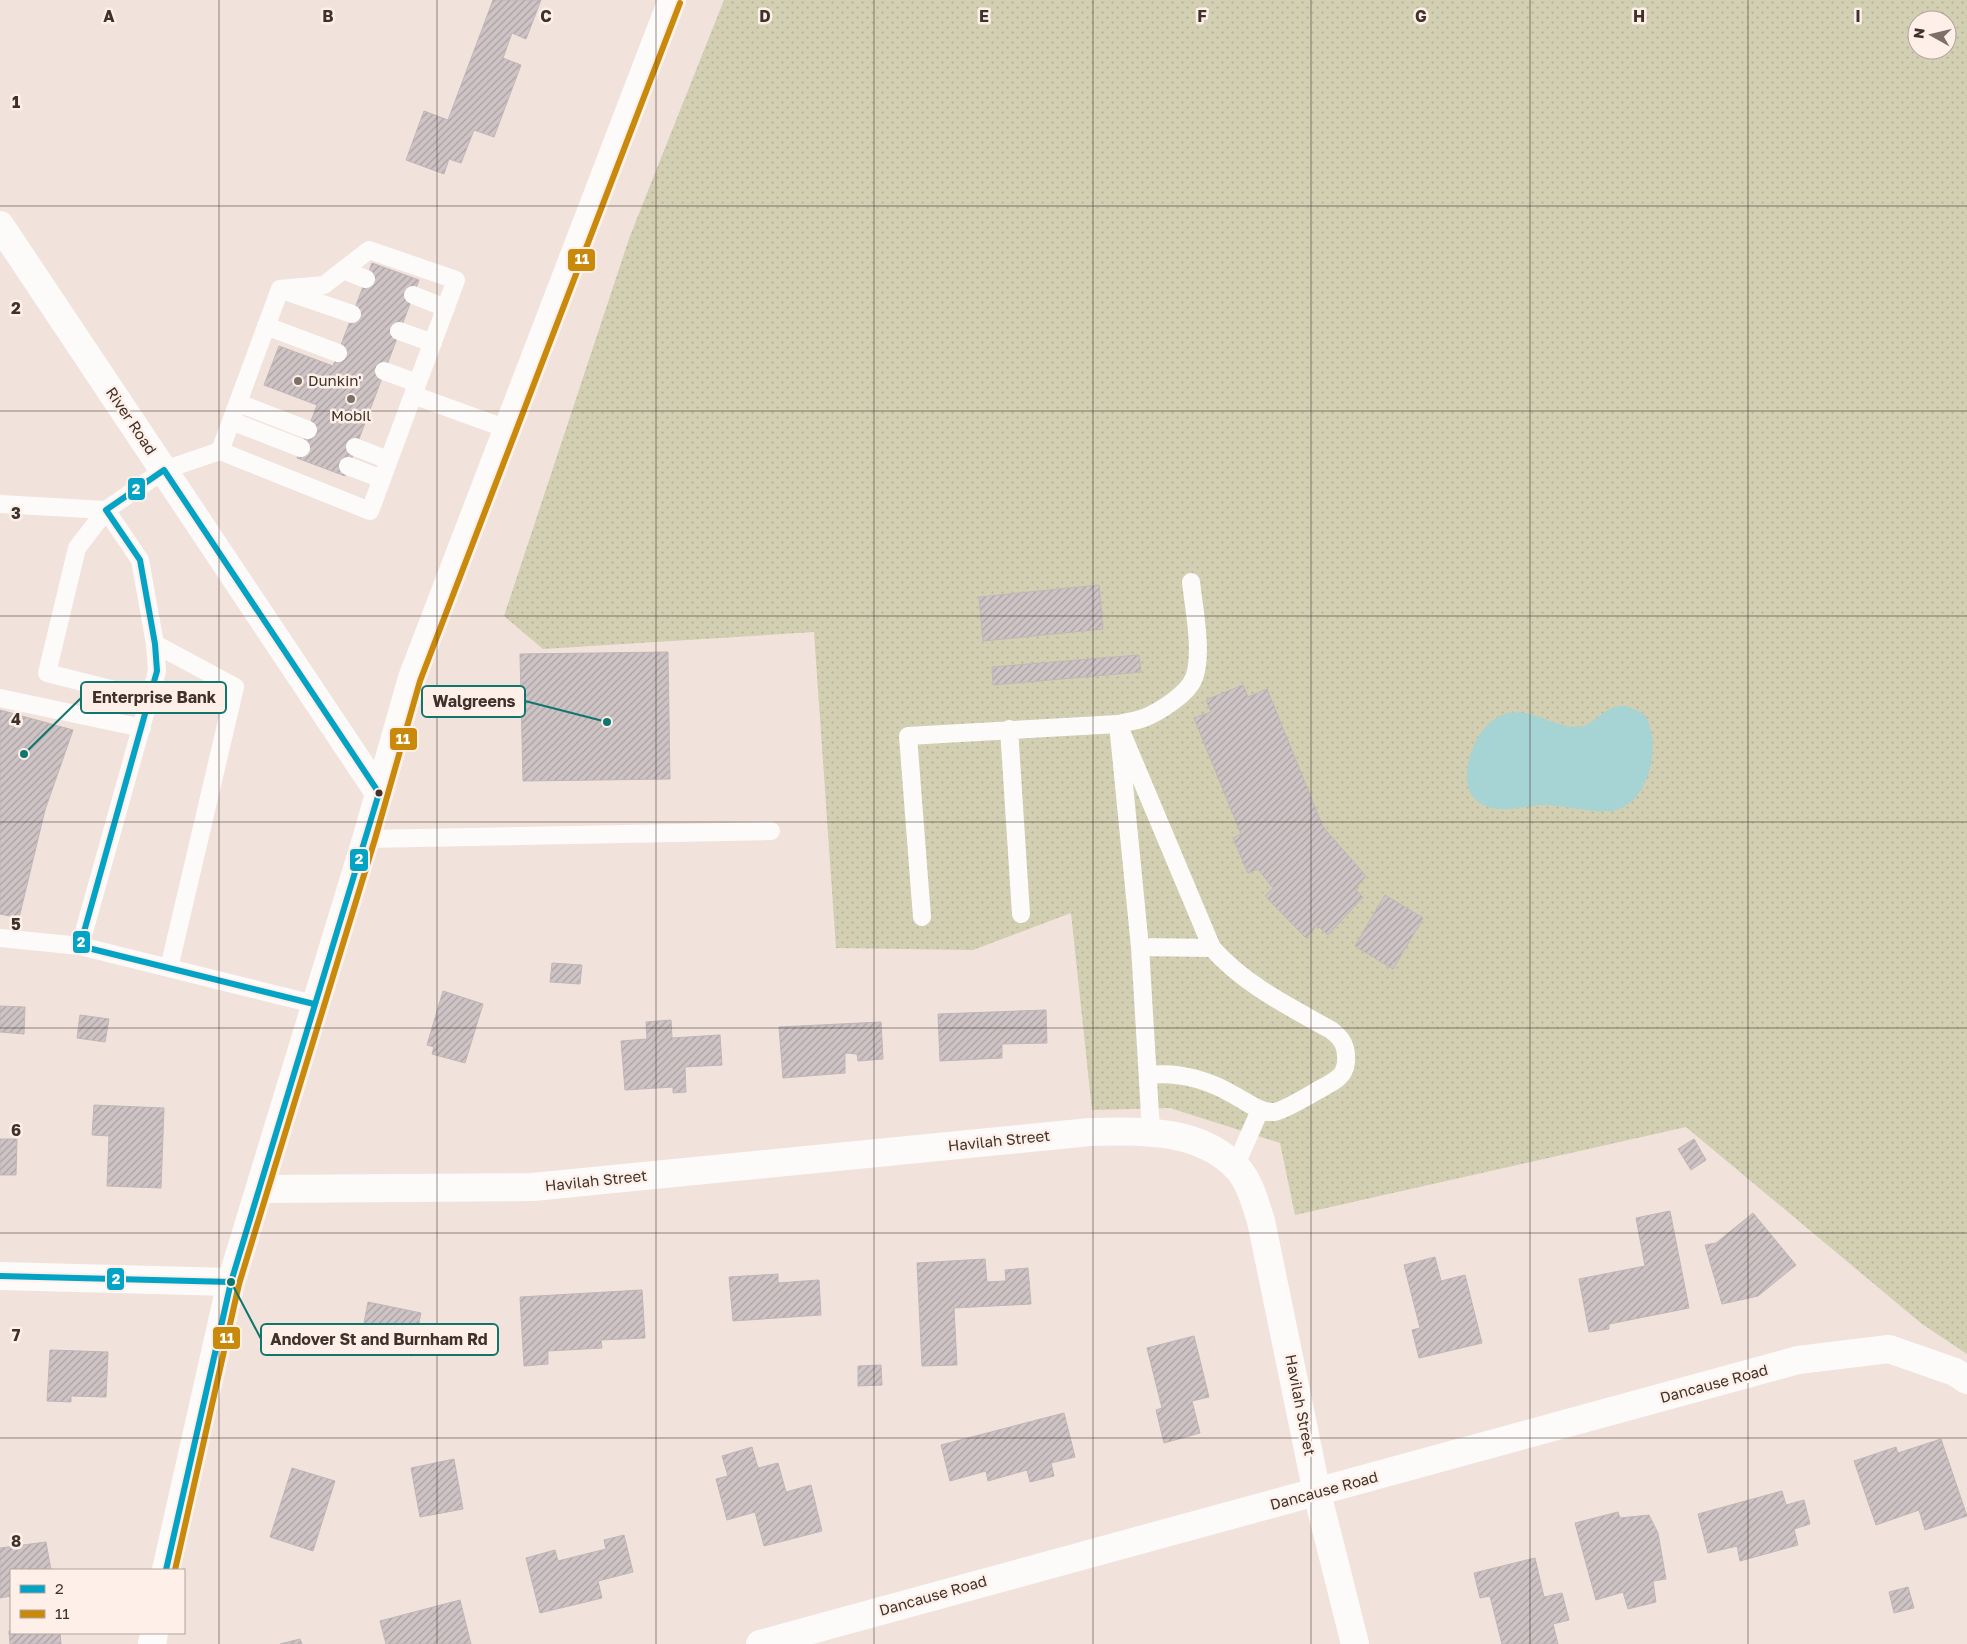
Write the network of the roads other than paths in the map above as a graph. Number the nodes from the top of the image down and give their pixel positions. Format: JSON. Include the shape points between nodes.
{"nodes":[{"id":1,"x":672,"y":0,"type":"edge"},
{"id":2,"x":0,"y":224,"type":"edge"},
{"id":3,"x":343,"y":270,"type":"junction"},
{"id":4,"x":366,"y":279,"type":"dead end"},
{"id":5,"x":280,"y":289,"type":"junction"},
{"id":6,"x":413,"y":295,"type":"dead end"},
{"id":7,"x":446,"y":308,"type":"junction"},
{"id":8,"x":352,"y":314,"type":"dead end"},
{"id":9,"x":266,"y":326,"type":"junction"},
{"id":10,"x":399,"y":331,"type":"dead end"},
{"id":11,"x":433,"y":343,"type":"junction"},
{"id":12,"x":338,"y":353,"type":"dead end"},
{"id":13,"x":384,"y":370,"type":"dead end"},
{"id":14,"x":415,"y":389,"type":"junction"},
{"id":15,"x":238,"y":403,"type":"junction"},
{"id":16,"x":231,"y":421,"type":"junction"},
{"id":17,"x":507,"y":429,"type":"junction"},
{"id":18,"x":308,"y":430,"type":"dead end"},
{"id":19,"x":301,"y":448,"type":"dead end"},
{"id":20,"x":355,"y":448,"type":"dead end"},
{"id":21,"x":220,"y":451,"type":"junction"},
{"id":22,"x":388,"y":460,"type":"junction"},
{"id":23,"x":348,"y":466,"type":"dead end"},
{"id":24,"x":164,"y":470,"type":"junction"},
{"id":25,"x":382,"y":479,"type":"junction"},
{"id":26,"x":0,"y":504,"type":"edge"},
{"id":27,"x":106,"y":510,"type":"junction"},
{"id":28,"x":1191,"y":582,"type":"dead end"},
{"id":29,"x":155,"y":644,"type":"junction"},
{"id":30,"x":0,"y":698,"type":"edge"},
{"id":31,"x":150,"y":699,"type":"junction"},
{"id":32,"x":1118,"y":724,"type":"junction"},
{"id":33,"x":142,"y":728,"type":"junction"},
{"id":34,"x":1008,"y":729,"type":"junction"},
{"id":35,"x":379,"y":793,"type":"junction"},
{"id":36,"x":771,"y":832,"type":"dead end"},
{"id":37,"x":366,"y":839,"type":"junction"},
{"id":38,"x":1021,"y":914,"type":"dead end"},
{"id":39,"x":922,"y":917,"type":"dead end"},
{"id":40,"x":0,"y":938,"type":"edge"},
{"id":41,"x":80,"y":946,"type":"junction"},
{"id":42,"x":1140,"y":947,"type":"junction"},
{"id":43,"x":1212,"y":948,"type":"junction"},
{"id":44,"x":170,"y":968,"type":"junction"},
{"id":45,"x":314,"y":1004,"type":"junction"},
{"id":46,"x":1148,"y":1075,"type":"junction"},
{"id":47,"x":1260,"y":1110,"type":"junction"},
{"id":48,"x":1151,"y":1131,"type":"junction"},
{"id":49,"x":1235,"y":1167,"type":"junction"},
{"id":50,"x":261,"y":1189,"type":"junction"},
{"id":51,"x":0,"y":1276,"type":"edge"},
{"id":52,"x":231,"y":1282,"type":"junction"},
{"id":53,"x":1967,"y":1380,"type":"edge"},
{"id":54,"x":1317,"y":1493,"type":"junction"},
{"id":55,"x":166,"y":1569,"type":"edge"},
{"id":56,"x":760,"y":1644,"type":"edge"},
{"id":57,"x":1355,"y":1644,"type":"edge"}],
"edges":[{"from":1,"to":17,"type":"street"},
{"from":2,"to":24,"type":"street","name":"River Road"},
{"from":3,"to":4,"type":"lane"},
{"from":3,"to":5,"type":"lane","via":[[324,285]]},
{"from":3,"to":7,"type":"lane","via":[[369,250],[456,280]]},
{"from":5,"to":8,"type":"lane"},
{"from":5,"to":9,"type":"lane"},
{"from":6,"to":7,"type":"lane"},
{"from":7,"to":11,"type":"lane"},
{"from":9,"to":12,"type":"lane"},
{"from":9,"to":15,"type":"lane"},
{"from":10,"to":11,"type":"lane"},
{"from":11,"to":14,"type":"lane"},
{"from":13,"to":14,"type":"lane"},
{"from":14,"to":17,"type":"lane"},
{"from":14,"to":22,"type":"lane"},
{"from":15,"to":16,"type":"lane"},
{"from":15,"to":18,"type":"lane"},
{"from":16,"to":19,"type":"lane"},
{"from":16,"to":21,"type":"lane"},
{"from":17,"to":35,"type":"street","via":[[412,678]]},
{"from":20,"to":22,"type":"lane"},
{"from":21,"to":24,"type":"lane"},
{"from":21,"to":25,"type":"lane","via":[[370,511]]},
{"from":22,"to":25,"type":"lane"},
{"from":23,"to":25,"type":"lane"},
{"from":24,"to":27,"type":"lane"},
{"from":24,"to":35,"type":"street","name":"River Road"},
{"from":26,"to":27,"type":"lane"},
{"from":27,"to":29,"type":"lane","via":[[140,560]]},
{"from":27,"to":31,"type":"lane","via":[[77,548],[46,673]]},
{"from":28,"to":32,"type":"lane","via":[[1198,653],[1194,679],[1165,707],[1143,719]]},
{"from":29,"to":31,"type":"lane","via":[[157,671]]},
{"from":29,"to":44,"type":"lane","via":[[235,687]]},
{"from":30,"to":33,"type":"lane"},
{"from":31,"to":33,"type":"lane"},
{"from":32,"to":34,"type":"lane"},
{"from":32,"to":42,"type":"lane"},
{"from":32,"to":43,"type":"lane"},
{"from":33,"to":41,"type":"lane"},
{"from":34,"to":38,"type":"lane"},
{"from":34,"to":39,"type":"lane","via":[[908,736]]},
{"from":35,"to":37,"type":"street"},
{"from":36,"to":37,"type":"lane"},
{"from":37,"to":45,"type":"street"},
{"from":40,"to":41,"type":"lane"},
{"from":41,"to":44,"type":"lane"},
{"from":42,"to":43,"type":"lane"},
{"from":42,"to":46,"type":"lane"},
{"from":43,"to":47,"type":"lane","via":[[1255,987],[1342,1038],[1346,1050],[1346,1064],[1340,1078],[1276,1112]]},
{"from":44,"to":45,"type":"lane"},
{"from":45,"to":50,"type":"street"},
{"from":46,"to":47,"type":"lane","via":[[1168,1073],[1194,1078],[1230,1092]]},
{"from":46,"to":48,"type":"lane"},
{"from":47,"to":49,"type":"lane"},
{"from":48,"to":49,"type":"street","name":"Havilah Street","via":[[1189,1140],[1213,1150]]},
{"from":48,"to":50,"type":"street","name":"Havilah Street","via":[[1090,1132],[533,1187]]},
{"from":49,"to":54,"type":"street","name":"Havilah Street","via":[[1248,1186],[1261,1220]]},
{"from":50,"to":52,"type":"street"},
{"from":51,"to":52,"type":"street"},
{"from":52,"to":55,"type":"street"},
{"from":53,"to":54,"type":"street","name":"Dancause Road","via":[[1956,1372],[1890,1349],[1798,1360]]},
{"from":54,"to":56,"type":"street","name":"Dancause Road"},
{"from":54,"to":57,"type":"street","name":"Havilah Street"}]}
